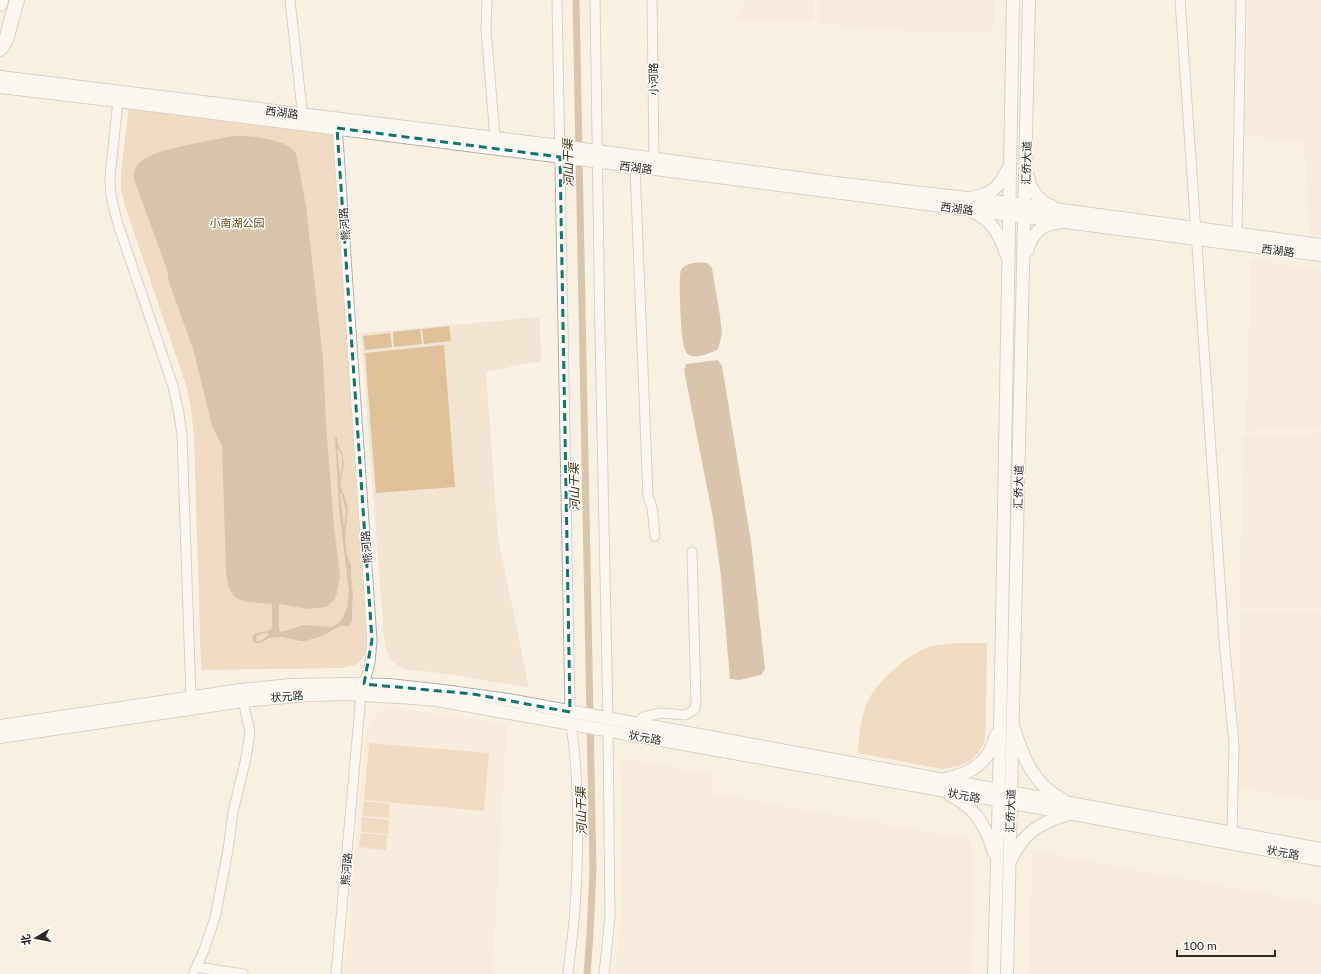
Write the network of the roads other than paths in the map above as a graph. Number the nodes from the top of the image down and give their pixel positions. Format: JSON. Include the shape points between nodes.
{"nodes":[{"id":1,"x":1,"y":0,"type":"edge"},
{"id":2,"x":10,"y":0,"type":"edge"},
{"id":3,"x":17,"y":0,"type":"edge"},
{"id":4,"x":290,"y":0,"type":"edge"},
{"id":5,"x":487,"y":0,"type":"edge"},
{"id":6,"x":557,"y":0,"type":"edge"},
{"id":7,"x":595,"y":0,"type":"edge"},
{"id":8,"x":652,"y":0,"type":"edge"},
{"id":9,"x":1013,"y":0,"type":"edge"},
{"id":10,"x":1029,"y":0,"type":"edge"},
{"id":11,"x":1180,"y":0,"type":"edge"},
{"id":12,"x":1241,"y":0,"type":"edge"},
{"id":13,"x":0,"y":4,"type":"edge"},
{"id":14,"x":0,"y":36,"type":"edge"},
{"id":15,"x":0,"y":49,"type":"edge"},
{"id":16,"x":0,"y":77,"type":"edge"},
{"id":17,"x":0,"y":87,"type":"edge"},
{"id":18,"x":118,"y":101,"type":"junction"},
{"id":19,"x":303,"y":119,"type":"junction"},
{"id":20,"x":337,"y":123,"type":"junction"},
{"id":21,"x":495,"y":138,"type":"junction"},
{"id":22,"x":562,"y":152,"type":"junction"},
{"id":23,"x":595,"y":157,"type":"junction"},
{"id":24,"x":654,"y":159,"type":"junction"},
{"id":25,"x":1011,"y":164,"type":"junction"},
{"id":26,"x":1026,"y":166,"type":"junction"},
{"id":27,"x":635,"y":167,"type":"junction"},
{"id":28,"x":963,"y":203,"type":"junction"},
{"id":29,"x":1010,"y":209,"type":"junction"},
{"id":30,"x":1025,"y":211,"type":"junction"},
{"id":31,"x":1067,"y":217,"type":"junction"},
{"id":32,"x":1196,"y":234,"type":"junction"},
{"id":33,"x":1237,"y":234,"type":"junction"},
{"id":34,"x":1321,"y":245,"type":"edge"},
{"id":35,"x":1321,"y":256,"type":"edge"},
{"id":36,"x":1009,"y":263,"type":"junction"},
{"id":37,"x":1023,"y":264,"type":"junction"},
{"id":38,"x":655,"y":536,"type":"dead end"},
{"id":39,"x":692,"y":552,"type":"dead end"},
{"id":40,"x":363,"y":689,"type":"junction"},
{"id":41,"x":191,"y":697,"type":"junction"},
{"id":42,"x":243,"y":701,"type":"junction"},
{"id":43,"x":572,"y":719,"type":"junction"},
{"id":44,"x":1006,"y":720,"type":"junction"},
{"id":45,"x":637,"y":724,"type":"junction"},
{"id":46,"x":0,"y":726,"type":"edge"},
{"id":47,"x":608,"y":727,"type":"junction"},
{"id":48,"x":0,"y":737,"type":"edge"},
{"id":49,"x":941,"y":785,"type":"junction"},
{"id":50,"x":1004,"y":796,"type":"junction"},
{"id":51,"x":1072,"y":808,"type":"junction"},
{"id":52,"x":1232,"y":833,"type":"junction"},
{"id":53,"x":1321,"y":849,"type":"edge"},
{"id":54,"x":1321,"y":860,"type":"edge"},
{"id":55,"x":1003,"y":864,"type":"junction"},
{"id":56,"x":195,"y":970,"type":"edge"},
{"id":57,"x":244,"y":974,"type":"edge"},
{"id":58,"x":336,"y":974,"type":"edge"},
{"id":59,"x":568,"y":974,"type":"edge"},
{"id":60,"x":604,"y":974,"type":"edge"},
{"id":61,"x":994,"y":974,"type":"edge"},
{"id":62,"x":1007,"y":974,"type":"edge"}],
"edges":[{"from":1,"to":13,"type":"highway"},
{"from":2,"to":14,"type":"highway"},
{"from":3,"to":15,"type":"highway","via":[[6,40]]},
{"from":4,"to":19,"type":"street"},
{"from":5,"to":21,"type":"street","via":[[486,29]]},
{"from":6,"to":22,"type":"street"},
{"from":7,"to":23,"type":"street"},
{"from":8,"to":24,"type":"street","name":"小河路"},
{"from":9,"to":25,"type":"main road","name":"汇侨大道"},
{"from":10,"to":26,"type":"main road","name":"汇侨大道"},
{"from":11,"to":32,"type":"street"},
{"from":12,"to":33,"type":"street"},
{"from":16,"to":19,"type":"main road","name":"西湖路"},
{"from":17,"to":18,"type":"main road","name":"西湖路"},
{"from":18,"to":19,"type":"main road","name":"西湖路"},
{"from":18,"to":41,"type":"street","via":[[110,176],[113,205],[173,386],[182,436]]},
{"from":19,"to":20,"type":"main road","name":"西湖路"},
{"from":20,"to":21,"type":"main road","name":"西湖路"},
{"from":20,"to":22,"type":"main road","name":"西湖路"},
{"from":20,"to":40,"type":"street","name":"熊河路","via":[[372,640],[370,664]]},
{"from":21,"to":22,"type":"main road","name":"西湖路"},
{"from":22,"to":23,"type":"main road"},
{"from":22,"to":43,"type":"street"},
{"from":23,"to":24,"type":"main road","name":"西湖路"},
{"from":23,"to":27,"type":"main road","name":"西湖路"},
{"from":23,"to":47,"type":"street"},
{"from":24,"to":28,"type":"main road","name":"西湖路"},
{"from":25,"to":28,"type":"main road","via":[[999,186]]},
{"from":25,"to":29,"type":"main road","name":"汇侨大道"},
{"from":26,"to":30,"type":"main road","name":"汇侨大道"},
{"from":26,"to":31,"type":"main road","via":[[1029,182],[1036,196]]},
{"from":27,"to":28,"type":"main road","name":"西湖路"},
{"from":27,"to":38,"type":"street","via":[[648,497],[652,507]]},
{"from":28,"to":29,"type":"main road","name":"西湖路"},
{"from":28,"to":36,"type":"main road","via":[[992,226],[1002,241]]},
{"from":29,"to":30,"type":"main road","name":"西湖路"},
{"from":29,"to":36,"type":"main road","name":"汇侨大道"},
{"from":30,"to":31,"type":"main road","name":"西湖路"},
{"from":30,"to":37,"type":"main road","name":"汇侨大道"},
{"from":31,"to":32,"type":"main road","name":"西湖路"},
{"from":31,"to":37,"type":"main road","via":[[1047,224],[1035,234],[1028,246]]},
{"from":32,"to":33,"type":"main road","name":"西湖路"},
{"from":32,"to":35,"type":"main road","name":"西湖路"},
{"from":32,"to":52,"type":"street","via":[[1234,744]]},
{"from":33,"to":34,"type":"main road","name":"西湖路"},
{"from":36,"to":44,"type":"main road","name":"汇侨大道"},
{"from":37,"to":44,"type":"main road","name":"汇侨大道"},
{"from":39,"to":45,"type":"street","via":[[696,703],[694,710],[684,715],[661,714],[643,717]]},
{"from":40,"to":41,"type":"main road","name":"状元路","via":[[308,684]]},
{"from":40,"to":42,"type":"main road","name":"状元路"},
{"from":40,"to":43,"type":"main road","name":"状元路"},
{"from":40,"to":58,"type":"street","name":"熊河路"},
{"from":41,"to":46,"type":"main road","name":"状元路"},
{"from":42,"to":48,"type":"main road","name":"状元路"},
{"from":42,"to":56,"type":"street","via":[[250,732],[246,758],[233,812],[215,918]]},
{"from":43,"to":47,"type":"main road","name":"状元路"},
{"from":43,"to":59,"type":"street","via":[[578,844]]},
{"from":44,"to":49,"type":"main road","via":[[986,758],[970,771]]},
{"from":44,"to":50,"type":"main road","name":"汇侨大道"},
{"from":44,"to":51,"type":"main road","via":[[1032,772],[1046,788]]},
{"from":45,"to":47,"type":"main road","name":"状元路"},
{"from":45,"to":49,"type":"main road","name":"状元路"},
{"from":47,"to":49,"type":"main road","name":"状元路"},
{"from":47,"to":60,"type":"street","via":[[610,916]]},
{"from":49,"to":50,"type":"main road","name":"状元路"},
{"from":49,"to":55,"type":"main road","via":[[976,814]]},
{"from":50,"to":51,"type":"main road","name":"状元路"},
{"from":50,"to":55,"type":"main road","name":"汇侨大道"},
{"from":51,"to":52,"type":"main road","name":"状元路"},
{"from":51,"to":54,"type":"main road","name":"状元路"},
{"from":51,"to":55,"type":"main road","via":[[1033,830]]},
{"from":52,"to":53,"type":"main road","name":"状元路"},
{"from":55,"to":61,"type":"main road","name":"汇侨大道"},
{"from":55,"to":62,"type":"main road","name":"汇侨大道"},
{"from":56,"to":57,"type":"street"}]}
